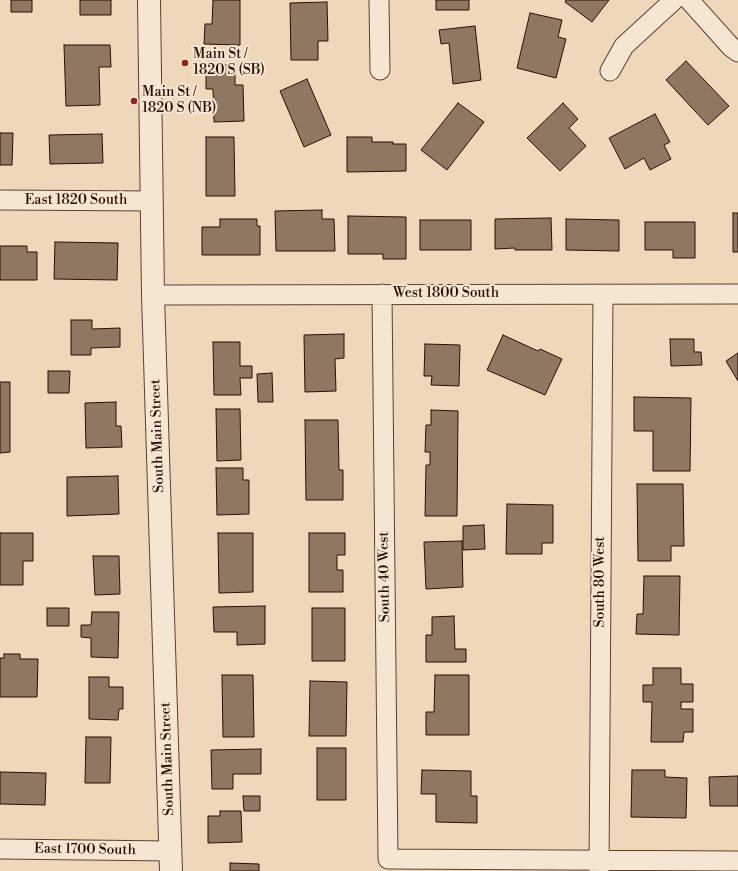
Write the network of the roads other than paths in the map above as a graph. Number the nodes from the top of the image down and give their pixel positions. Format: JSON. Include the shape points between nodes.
{"nodes":[{"id":1,"x":149,"y":0,"type":"edge"},
{"id":2,"x":379,"y":0,"type":"edge"},
{"id":3,"x":674,"y":0,"type":"edge"},
{"id":4,"x":689,"y":0,"type":"edge"},
{"id":5,"x":738,"y":52,"type":"edge"},
{"id":6,"x":380,"y":70,"type":"dead end"},
{"id":7,"x":610,"y":71,"type":"dead end"},
{"id":8,"x":0,"y":200,"type":"edge"},
{"id":9,"x":152,"y":201,"type":"junction"},
{"id":10,"x":382,"y":294,"type":"junction"},
{"id":11,"x":603,"y":294,"type":"junction"},
{"id":12,"x":738,"y":294,"type":"edge"},
{"id":13,"x":153,"y":295,"type":"junction"},
{"id":14,"x":0,"y":849,"type":"edge"},
{"id":15,"x":171,"y":861,"type":"edge"},
{"id":16,"x":738,"y":861,"type":"edge"},
{"id":17,"x":599,"y":866,"type":"edge"}],
"edges":[{"from":1,"to":9,"type":"street","name":"South Main Street"},
{"from":2,"to":6,"type":"street"},
{"from":3,"to":7,"type":"street","via":[[624,46]]},
{"from":4,"to":5,"type":"street"},
{"from":8,"to":9,"type":"street","name":"East 1820 South"},
{"from":9,"to":13,"type":"street","name":"South Main Street"},
{"from":10,"to":11,"type":"street","name":"West 1800 South"},
{"from":10,"to":13,"type":"street","name":"West 1800 South"},
{"from":10,"to":17,"type":"street","name":"South 40 West","via":[[388,859]]},
{"from":11,"to":12,"type":"street","name":"West 1800 South"},
{"from":11,"to":17,"type":"street","name":"South 80 West"},
{"from":13,"to":15,"type":"street","name":"South Main Street"},
{"from":14,"to":15,"type":"street","name":"East 1700 South"},
{"from":16,"to":17,"type":"street"}]}
